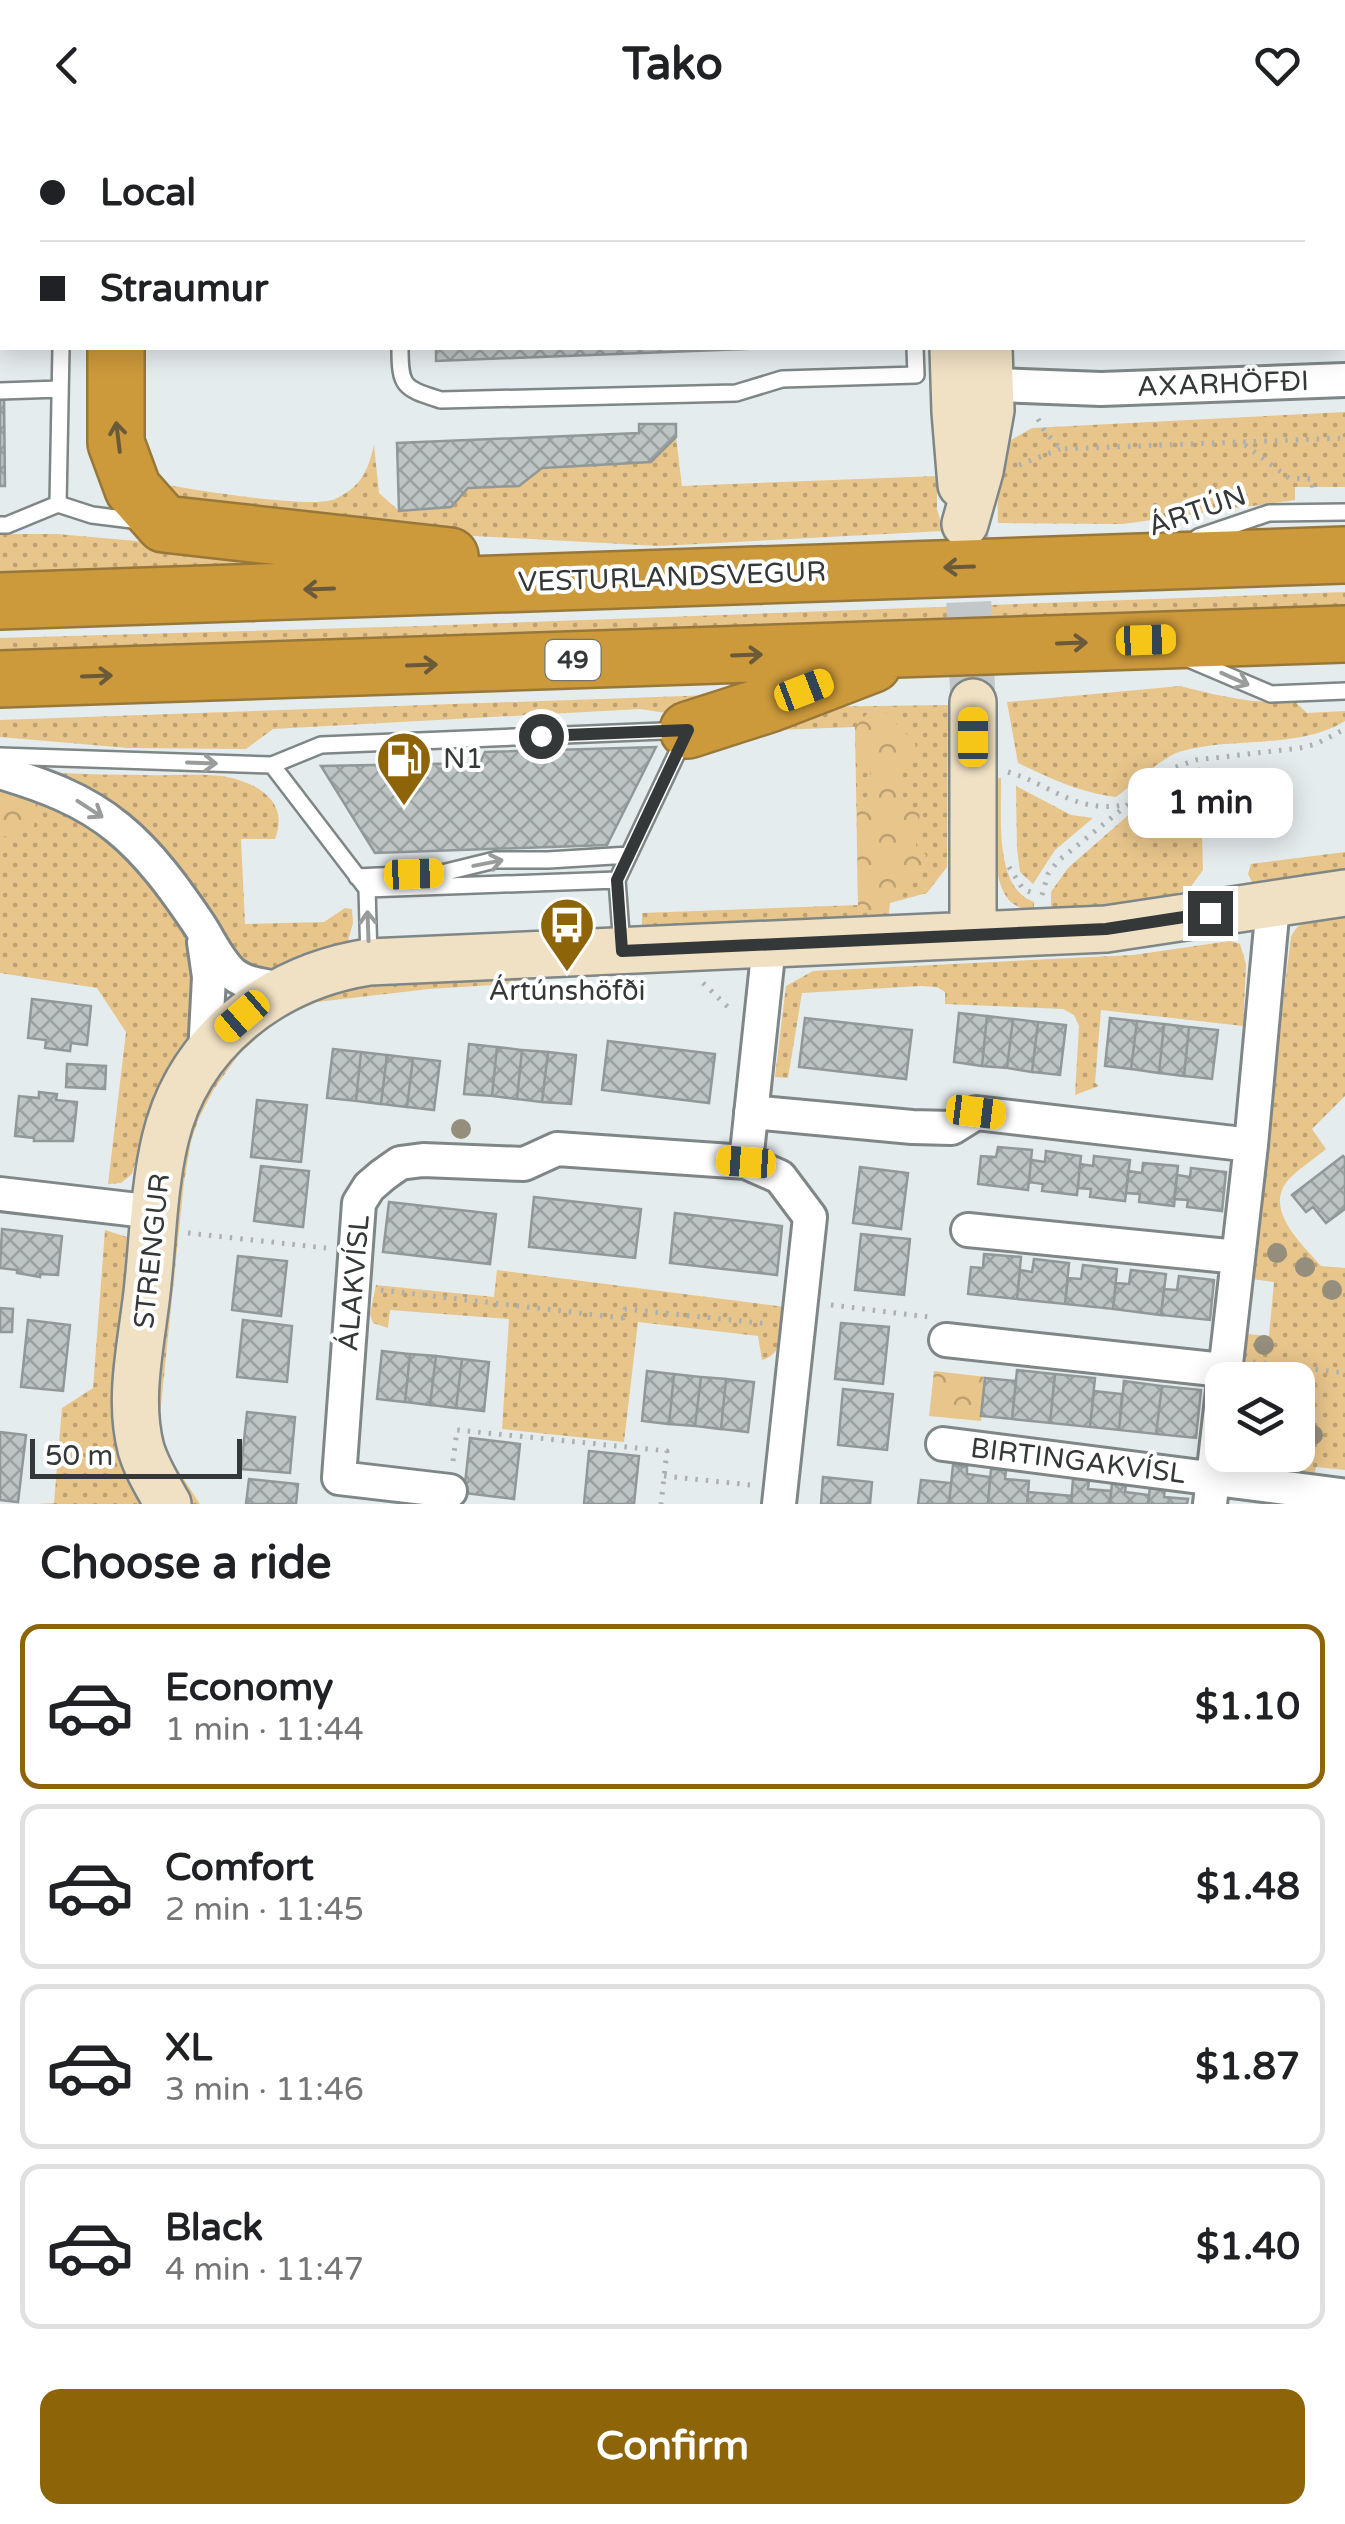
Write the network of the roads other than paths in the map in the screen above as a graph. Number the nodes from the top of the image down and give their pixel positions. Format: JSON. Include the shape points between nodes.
{"nodes":[{"id":1,"x":61,"y":350,"type":"edge"},
{"id":2,"x":116,"y":350,"type":"edge"},
{"id":3,"x":400,"y":350,"type":"edge"},
{"id":4,"x":915,"y":350,"type":"edge"},
{"id":5,"x":976,"y":376,"type":"edge"},
{"id":6,"x":1345,"y":380,"type":"edge"},
{"id":7,"x":60,"y":389,"type":"junction"},
{"id":8,"x":0,"y":392,"type":"edge"},
{"id":9,"x":58,"y":504,"type":"junction"},
{"id":10,"x":1345,"y":512,"type":"edge"},
{"id":11,"x":164,"y":524,"type":"junction"},
{"id":12,"x":0,"y":526,"type":"edge"},
{"id":13,"x":1345,"y":554,"type":"edge"},
{"id":14,"x":1126,"y":562,"type":"junction"},
{"id":15,"x":647,"y":578,"type":"junction"},
{"id":16,"x":0,"y":601,"type":"edge"},
{"id":17,"x":1345,"y":634,"type":"edge"},
{"id":18,"x":1146,"y":640,"type":"junction"},
{"id":19,"x":912,"y":650,"type":"junction"},
{"id":20,"x":0,"y":679,"type":"edge"},
{"id":21,"x":1345,"y":691,"type":"edge"},
{"id":22,"x":973,"y":702,"type":"tunnel mouth"},
{"id":23,"x":688,"y":730,"type":"junction"},
{"id":24,"x":0,"y":756,"type":"edge"},
{"id":25,"x":272,"y":765,"type":"junction"},
{"id":26,"x":0,"y":772,"type":"edge"},
{"id":27,"x":629,"y":855,"type":"junction"},
{"id":28,"x":617,"y":880,"type":"junction"},
{"id":29,"x":362,"y":883,"type":"junction"},
{"id":30,"x":1345,"y":894,"type":"edge"},
{"id":31,"x":1273,"y":905,"type":"junction"},
{"id":32,"x":198,"y":923,"type":"junction"},
{"id":33,"x":973,"y":934,"type":"junction"},
{"id":34,"x":769,"y":945,"type":"junction"},
{"id":35,"x":622,"y":951,"type":"junction"},
{"id":36,"x":370,"y":962,"type":"junction"},
{"id":37,"x":284,"y":989,"type":"junction"},
{"id":38,"x":204,"y":1054,"type":"junction"},
{"id":39,"x":751,"y":1112,"type":"junction"},
{"id":40,"x":1251,"y":1145,"type":"junction"},
{"id":41,"x":746,"y":1162,"type":"junction"},
{"id":42,"x":0,"y":1194,"type":"edge"},
{"id":43,"x":170,"y":1222,"type":"junction"},
{"id":44,"x":968,"y":1230,"type":"dead end"},
{"id":45,"x":1238,"y":1258,"type":"junction"},
{"id":46,"x":946,"y":1340,"type":"road end"},
{"id":47,"x":1205,"y":1362,"type":"edge"},
{"id":48,"x":1224,"y":1362,"type":"edge"},
{"id":49,"x":943,"y":1444,"type":"dead end"},
{"id":50,"x":450,"y":1491,"type":"road end"},
{"id":51,"x":1211,"y":1491,"type":"edge"},
{"id":52,"x":1341,"y":1495,"type":"dead end"},
{"id":53,"x":780,"y":1496,"type":"edge"},
{"id":54,"x":168,"y":1504,"type":"edge"}],
"edges":[{"from":1,"to":7,"type":"lane"},
{"from":11,"to":2,"type":"highway","one_way":true,"via":[[132,489],[116,443]]},
{"from":3,"to":4,"type":"lane","via":[[400,375],[411,390],[441,400],[736,393],[782,378],[916,375]]},
{"from":5,"to":6,"type":"street","name":"AXARHÖFÐI","via":[[1101,389]]},
{"from":7,"to":8,"type":"lane"},
{"from":7,"to":9,"type":"lane"},
{"from":9,"to":11,"type":"lane"},
{"from":9,"to":12,"type":"lane"},
{"from":10,"to":14,"type":"lane","name":"ÁRTÚN","via":[[1268,514]]},
{"from":11,"to":15,"type":"highway"},
{"from":13,"to":14,"type":"highway","name":"VESTURLANDSVEGUR"},
{"from":14,"to":15,"type":"highway","name":"VESTURLANDSVEGUR","one_way":true},
{"from":15,"to":16,"type":"highway","name":"VESTURLANDSVEGUR","one_way":true},
{"from":17,"to":18,"type":"highway","number":"49"},
{"from":19,"to":18,"type":"highway","number":"49","one_way":true},
{"from":18,"to":21,"type":"lane","one_way":true,"via":[[1271,694]]},
{"from":20,"to":19,"type":"highway","number":"49","one_way":true},
{"from":19,"to":23,"type":"highway"},
{"from":22,"to":33,"type":"street"},
{"from":23,"to":25,"type":"lane","via":[[322,744]]},
{"from":23,"to":27,"type":"lane"},
{"from":24,"to":25,"type":"lane","one_way":true},
{"from":25,"to":29,"type":"lane"},
{"from":26,"to":32,"type":"street","one_way":true,"via":[[53,788],[118,828]]},
{"from":27,"to":28,"type":"lane"},
{"from":29,"to":27,"type":"lane","one_way":true,"via":[[495,860]]},
{"from":28,"to":29,"type":"lane"},
{"from":28,"to":35,"type":"lane"},
{"from":36,"to":29,"type":"lane","one_way":true},
{"from":30,"to":31,"type":"street","name":"STRENGUR"},
{"from":31,"to":33,"type":"street","name":"STRENGUR","via":[[1106,929]]},
{"from":31,"to":40,"type":"street","name":"BIRTINGAKVÍSL"},
{"from":32,"to":37,"type":"street","via":[[235,976]]},
{"from":32,"to":38,"type":"street","via":[[210,976]]},
{"from":33,"to":34,"type":"street","name":"STRENGUR"},
{"from":34,"to":35,"type":"street","name":"STRENGUR"},
{"from":34,"to":39,"type":"street"},
{"from":35,"to":36,"type":"street","name":"STRENGUR"},
{"from":36,"to":37,"type":"street","name":"STRENGUR"},
{"from":37,"to":38,"type":"street","name":"STRENGUR","via":[[242,1016]]},
{"from":38,"to":43,"type":"street","name":"STRENGUR","via":[[165,1140]]},
{"from":39,"to":40,"type":"street","via":[[952,1128],[976,1112]]},
{"from":39,"to":41,"type":"street"},
{"from":40,"to":45,"type":"street","name":"BIRTINGAKVÍSL"},
{"from":41,"to":50,"type":"street","name":"ÁLAKVÍSL","via":[[557,1149],[524,1164],[400,1163],[369,1187],[359,1204],[339,1478]]},
{"from":41,"to":53,"type":"street","name":"ÁLAKVÍSL","via":[[780,1178],[810,1217]]},
{"from":42,"to":43,"type":"street"},
{"from":43,"to":54,"type":"street","name":"STRENGUR","via":[[136,1410],[142,1450]]},
{"from":44,"to":45,"type":"street"},
{"from":45,"to":48,"type":"street","name":"BIRTINGAKVÍSL"},
{"from":46,"to":47,"type":"street"},
{"from":49,"to":51,"type":"street","name":"BIRTINGAKVÍSL"},
{"from":51,"to":52,"type":"street","name":"BIRTINGAKVÍSL"}]}
